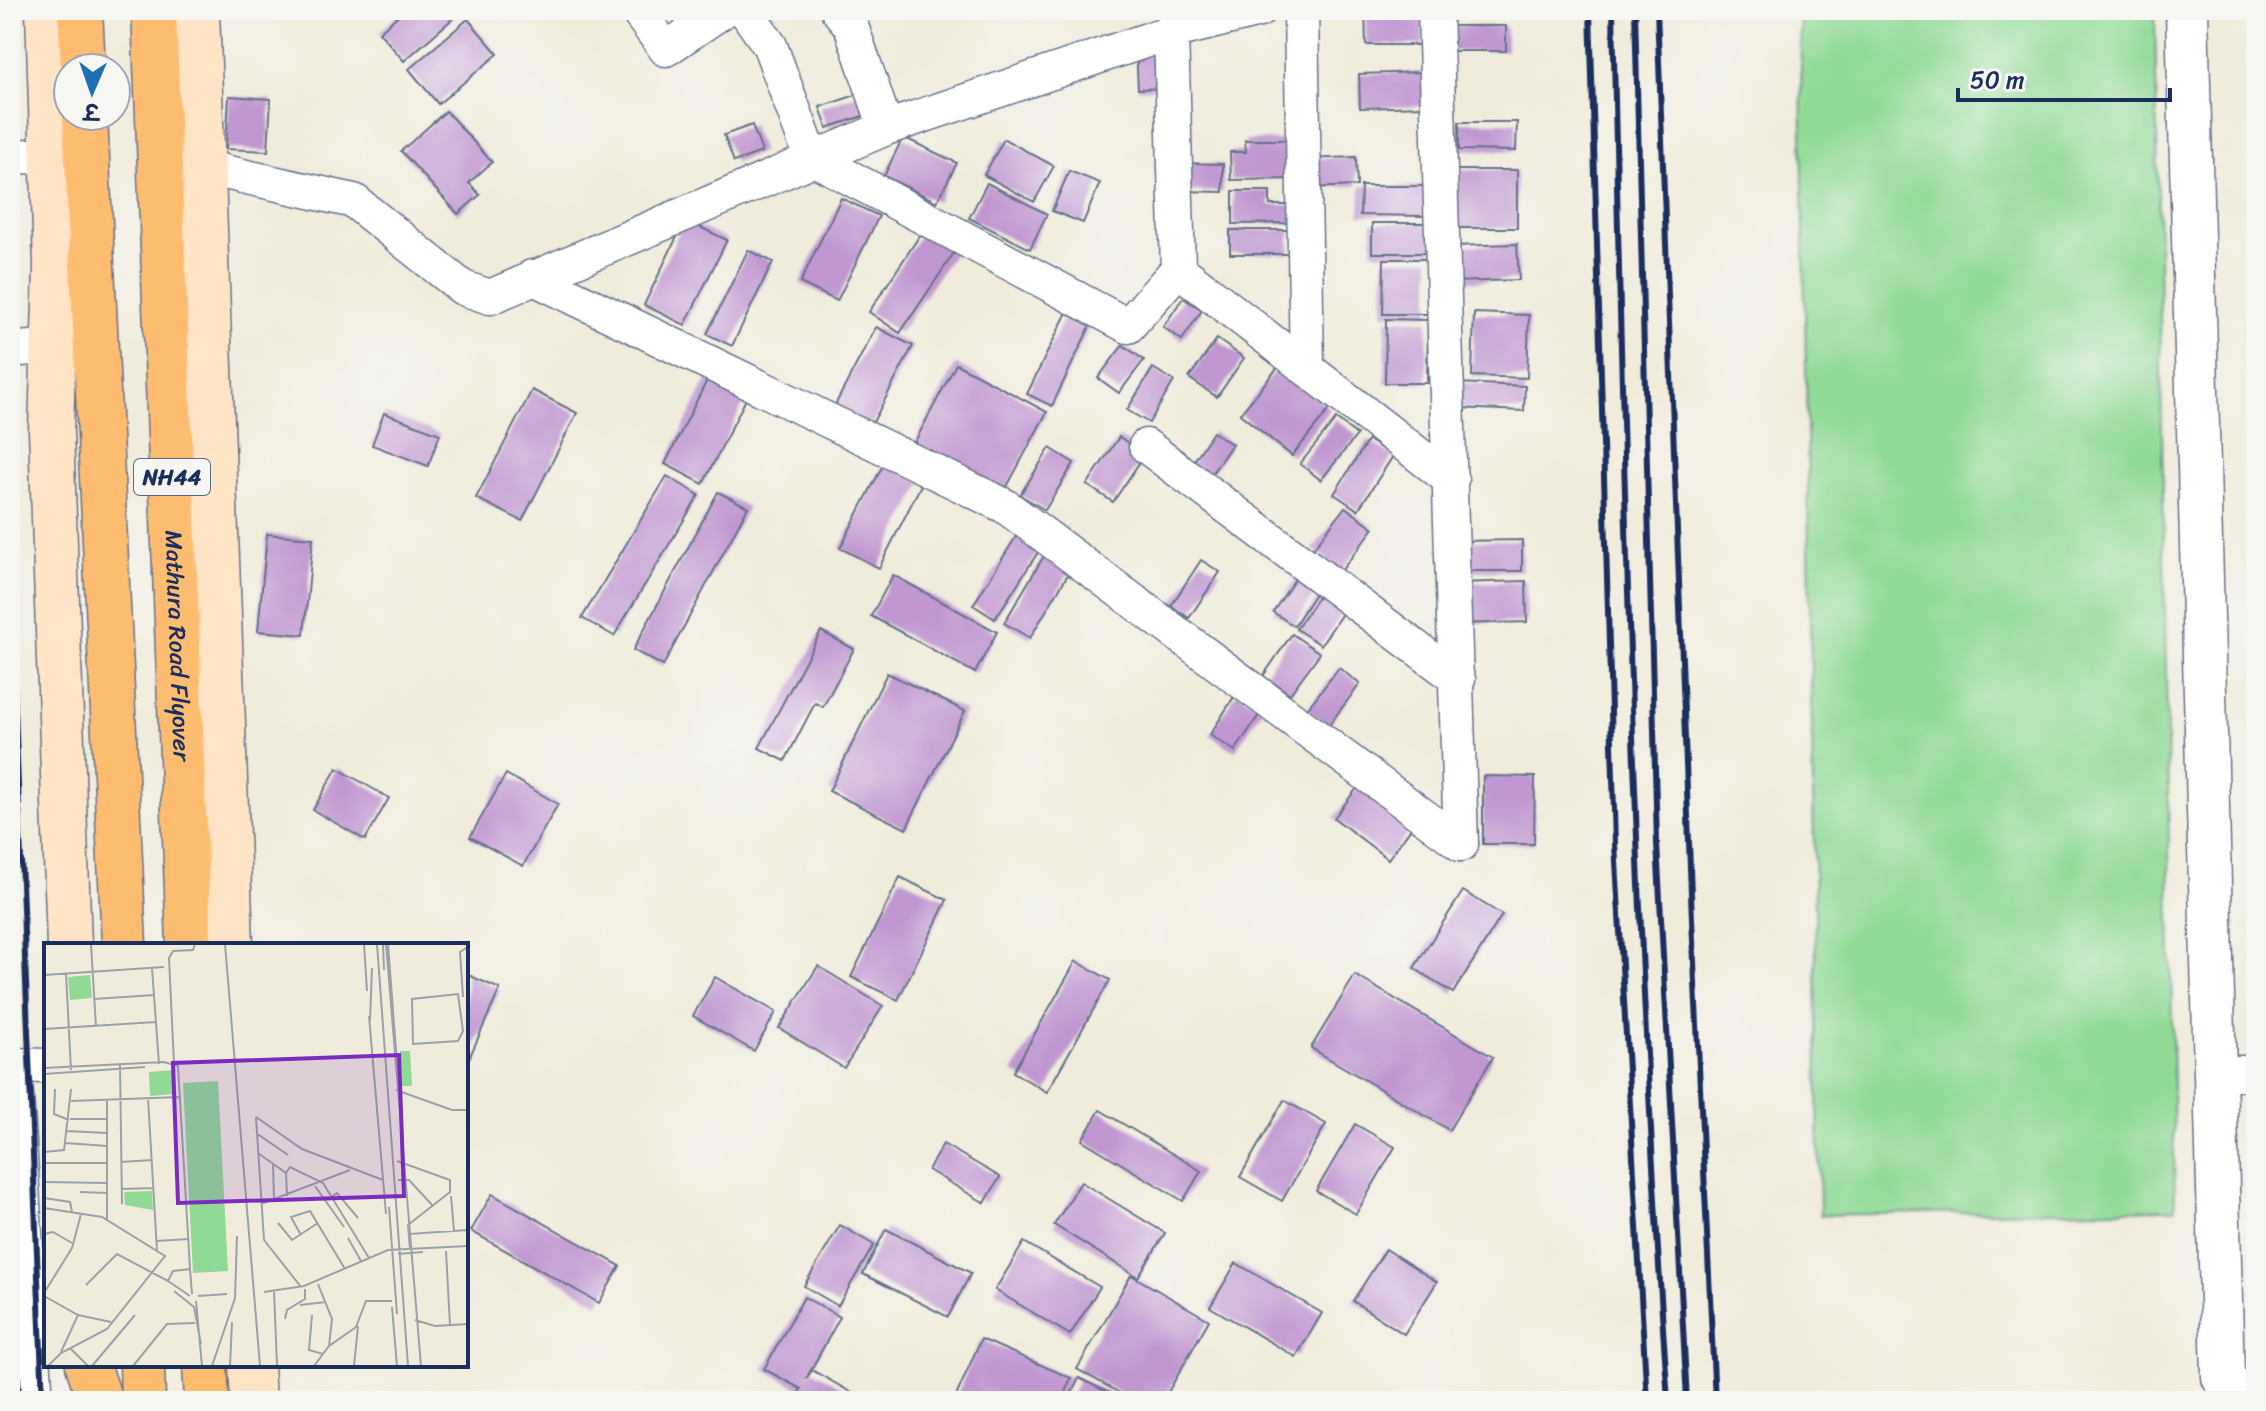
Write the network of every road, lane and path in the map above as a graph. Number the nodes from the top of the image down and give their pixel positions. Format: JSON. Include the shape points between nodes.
{"nodes":[{"id":1,"x":48,"y":10,"type":"edge"},
{"id":2,"x":80,"y":10,"type":"edge"},
{"id":3,"x":154,"y":10,"type":"edge"},
{"id":4,"x":197,"y":10,"type":"edge"},
{"id":5,"x":637,"y":10,"type":"edge"},
{"id":6,"x":724,"y":10,"type":"edge"},
{"id":7,"x":745,"y":10,"type":"edge"},
{"id":8,"x":838,"y":10,"type":"edge"},
{"id":9,"x":1259,"y":10,"type":"edge"},
{"id":10,"x":1301,"y":10,"type":"edge"},
{"id":11,"x":1435,"y":10,"type":"edge"},
{"id":12,"x":2187,"y":10,"type":"edge"},
{"id":13,"x":1171,"y":32,"type":"junction"},
{"id":14,"x":82,"y":52,"type":"edge"},
{"id":15,"x":886,"y":128,"type":"junction"},
{"id":16,"x":86,"y":132,"type":"edge"},
{"id":17,"x":53,"y":155,"type":"junction"},
{"id":18,"x":10,"y":157,"type":"edge"},
{"id":19,"x":811,"y":157,"type":"junction"},
{"id":20,"x":202,"y":167,"type":"junction"},
{"id":21,"x":1178,"y":269,"type":"junction"},
{"id":22,"x":532,"y":277,"type":"junction"},
{"id":23,"x":53,"y":346,"type":"junction"},
{"id":24,"x":10,"y":350,"type":"edge"},
{"id":25,"x":1307,"y":369,"type":"junction"},
{"id":26,"x":1146,"y":446,"type":"dead end"},
{"id":27,"x":1451,"y":480,"type":"junction"},
{"id":28,"x":1458,"y":679,"type":"junction"},
{"id":29,"x":69,"y":943,"type":"edge"},
{"id":30,"x":124,"y":943,"type":"edge"},
{"id":31,"x":189,"y":943,"type":"edge"},
{"id":32,"x":231,"y":943,"type":"edge"},
{"id":33,"x":23,"y":1066,"type":"edge"},
{"id":34,"x":2236,"y":1073,"type":"edge"},
{"id":35,"x":87,"y":1367,"type":"edge"},
{"id":36,"x":88,"y":1367,"type":"edge"},
{"id":37,"x":142,"y":1367,"type":"edge"},
{"id":38,"x":205,"y":1367,"type":"edge"},
{"id":39,"x":251,"y":1367,"type":"edge"},
{"id":40,"x":2256,"y":1400,"type":"edge"},
{"id":41,"x":36,"y":1401,"type":"edge"},
{"id":42,"x":87,"y":1401,"type":"edge"},
{"id":43,"x":100,"y":1401,"type":"edge"},
{"id":44,"x":143,"y":1401,"type":"edge"},
{"id":45,"x":207,"y":1401,"type":"edge"},
{"id":46,"x":253,"y":1401,"type":"edge"}],
"edges":[{"from":1,"to":17,"type":"main road"},
{"from":2,"to":14,"type":"highway"},
{"from":3,"to":31,"type":"highway","name":"Mathura Road Flyover","number":"NH44"},
{"from":4,"to":20,"type":"main road"},
{"from":5,"to":6,"type":"street","via":[[666,49]]},
{"from":7,"to":19,"type":"street","via":[[770,46]]},
{"from":8,"to":15,"type":"street","via":[[851,26]]},
{"from":9,"to":13,"type":"street"},
{"from":10,"to":25,"type":"street"},
{"from":11,"to":27,"type":"street"},
{"from":12,"to":34,"type":"street"},
{"from":13,"to":15,"type":"street"},
{"from":13,"to":21,"type":"street"},
{"from":15,"to":19,"type":"street"},
{"from":16,"to":30,"type":"highway","number":"NH44"},
{"from":17,"to":18,"type":"street"},
{"from":17,"to":23,"type":"main road"},
{"from":19,"to":21,"type":"street","via":[[1128,326]]},
{"from":19,"to":22,"type":"street"},
{"from":20,"to":22,"type":"street","via":[[354,201],[463,288],[490,297]]},
{"from":20,"to":32,"type":"main road"},
{"from":21,"to":25,"type":"street"},
{"from":22,"to":28,"type":"street","via":[[1005,506],[1461,844]]},
{"from":23,"to":24,"type":"street"},
{"from":23,"to":29,"type":"main road","via":[[51,431]]},
{"from":25,"to":27,"type":"street"},
{"from":26,"to":28,"type":"street"},
{"from":27,"to":28,"type":"street"},
{"from":33,"to":41,"type":"street"},
{"from":34,"to":40,"type":"street","via":[[2223,1377],[2237,1394]]},
{"from":35,"to":42,"type":"main road"},
{"from":36,"to":43,"type":"highway"},
{"from":37,"to":44,"type":"highway"},
{"from":38,"to":45,"type":"highway"},
{"from":39,"to":46,"type":"main road"}]}
